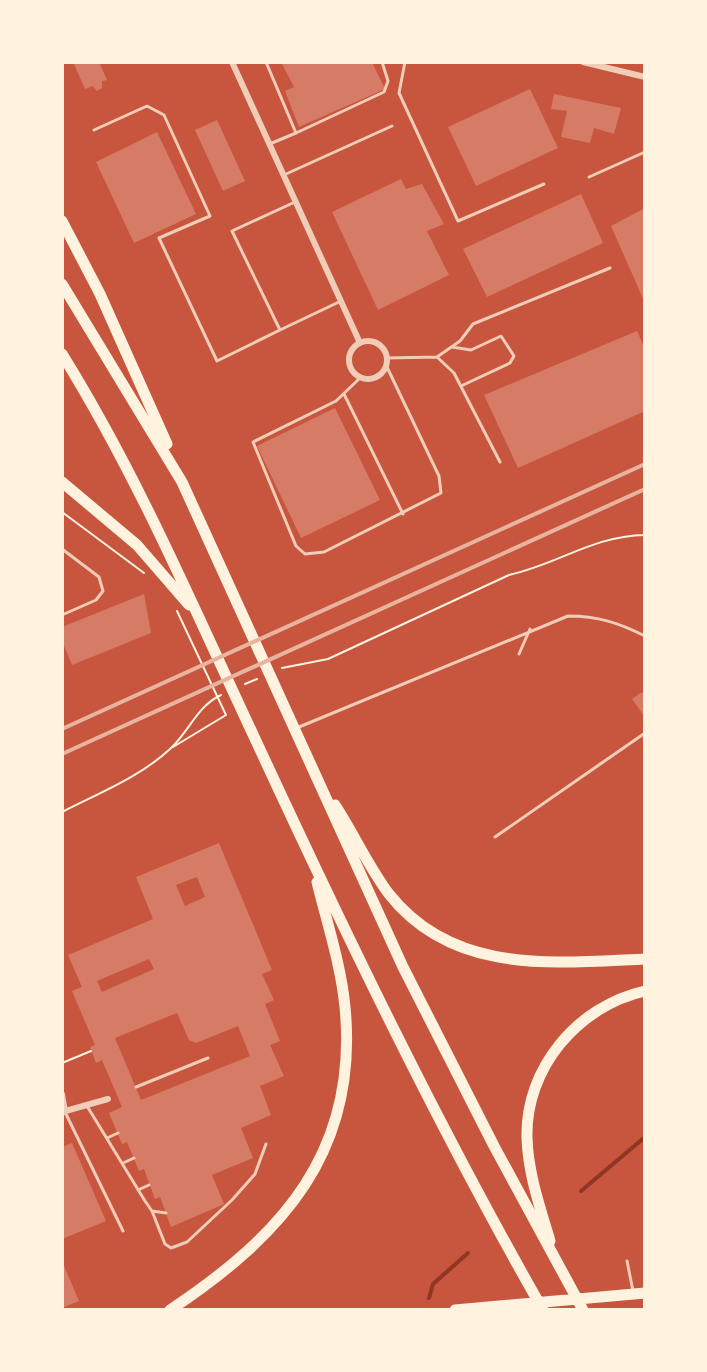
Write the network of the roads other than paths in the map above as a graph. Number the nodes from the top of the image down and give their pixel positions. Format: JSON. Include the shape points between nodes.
{"nodes":[{"id":1,"x":232,"y":62,"type":"edge"},
{"id":2,"x":266,"y":62,"type":"edge"},
{"id":3,"x":382,"y":62,"type":"edge"},
{"id":4,"x":405,"y":62,"type":"edge"},
{"id":5,"x":583,"y":62,"type":"edge"},
{"id":6,"x":594,"y":63,"type":"edge"},
{"id":7,"x":645,"y":77,"type":"edge"},
{"id":8,"x":392,"y":126,"type":"dead end"},
{"id":9,"x":94,"y":130,"type":"dead end"},
{"id":10,"x":296,"y":133,"type":"junction"},
{"id":11,"x":269,"y":145,"type":"junction"},
{"id":12,"x":645,"y":152,"type":"edge"},
{"id":13,"x":283,"y":176,"type":"junction"},
{"id":14,"x":589,"y":177,"type":"dead end"},
{"id":15,"x":544,"y":184,"type":"dead end"},
{"id":16,"x":295,"y":202,"type":"junction"},
{"id":17,"x":62,"y":221,"type":"edge"},
{"id":18,"x":610,"y":268,"type":"dead end"},
{"id":19,"x":62,"y":284,"type":"edge"},
{"id":20,"x":341,"y":301,"type":"junction"},
{"id":21,"x":280,"y":330,"type":"junction"},
{"id":22,"x":360,"y":343,"type":"junction"},
{"id":23,"x":452,"y":347,"type":"junction"},
{"id":24,"x":62,"y":354,"type":"edge"},
{"id":25,"x":437,"y":357,"type":"junction"},
{"id":26,"x":386,"y":361,"type":"junction"},
{"id":27,"x":360,"y":378,"type":"junction"},
{"id":28,"x":461,"y":386,"type":"junction"},
{"id":29,"x":344,"y":394,"type":"junction"},
{"id":30,"x":500,"y":462,"type":"dead end"},
{"id":31,"x":62,"y":482,"type":"edge"},
{"id":32,"x":182,"y":482,"type":"junction"},
{"id":33,"x":403,"y":514,"type":"junction"},
{"id":34,"x":62,"y":549,"type":"edge"},
{"id":35,"x":62,"y":615,"type":"edge"},
{"id":36,"x":199,"y":618,"type":"junction"},
{"id":37,"x":530,"y":629,"type":"junction"},
{"id":38,"x":645,"y":636,"type":"edge"},
{"id":39,"x":519,"y":654,"type":"dead end"},
{"id":40,"x":295,"y":729,"type":"junction"},
{"id":41,"x":645,"y":733,"type":"edge"},
{"id":42,"x":317,"y":778,"type":"junction"},
{"id":43,"x":495,"y":837,"type":"dead end"},
{"id":44,"x":309,"y":852,"type":"junction"},
{"id":45,"x":645,"y":959,"type":"edge"},
{"id":46,"x":645,"y":991,"type":"edge"},
{"id":47,"x":208,"y":1058,"type":"dead end"},
{"id":48,"x":136,"y":1087,"type":"dead end"},
{"id":49,"x":62,"y":1094,"type":"edge"},
{"id":50,"x":117,"y":1095,"type":"dead end"},
{"id":51,"x":108,"y":1099,"type":"joint"},
{"id":52,"x":87,"y":1106,"type":"junction"},
{"id":53,"x":64,"y":1112,"type":"edge"},
{"id":54,"x":118,"y":1133,"type":"dead end"},
{"id":55,"x":107,"y":1138,"type":"junction"},
{"id":56,"x":266,"y":1144,"type":"dead end"},
{"id":57,"x":134,"y":1158,"type":"dead end"},
{"id":58,"x":122,"y":1163,"type":"junction"},
{"id":59,"x":149,"y":1185,"type":"dead end"},
{"id":60,"x":138,"y":1190,"type":"junction"},
{"id":61,"x":152,"y":1211,"type":"junction"},
{"id":62,"x":166,"y":1213,"type":"dead end"},
{"id":63,"x":123,"y":1231,"type":"dead end"},
{"id":64,"x":627,"y":1261,"type":"dead end"},
{"id":65,"x":557,"y":1264,"type":"junction"},
{"id":66,"x":640,"y":1294,"type":"edge"},
{"id":67,"x":170,"y":1310,"type":"edge"},
{"id":68,"x":455,"y":1310,"type":"edge"},
{"id":69,"x":543,"y":1310,"type":"edge"},
{"id":70,"x":583,"y":1310,"type":"edge"}],
"edges":[{"from":1,"to":11,"type":"street"},
{"from":2,"to":10,"type":"lane"},
{"from":3,"to":10,"type":"lane","via":[[388,81],[384,92]]},
{"from":4,"to":15,"type":"lane","via":[[399,93],[458,221]]},
{"from":5,"to":6,"type":"street"},
{"from":6,"to":7,"type":"street"},
{"from":8,"to":13,"type":"lane"},
{"from":9,"to":21,"type":"lane","via":[[147,106],[164,115],[210,216],[159,238],[217,361]]},
{"from":10,"to":11,"type":"lane"},
{"from":11,"to":13,"type":"street"},
{"from":12,"to":14,"type":"lane"},
{"from":13,"to":16,"type":"street"},
{"from":16,"to":20,"type":"street"},
{"from":16,"to":21,"type":"lane","via":[[232,231]]},
{"from":17,"to":32,"type":"highway","via":[[133,364]]},
{"from":18,"to":23,"type":"lane","via":[[473,324]]},
{"from":19,"to":32,"type":"highway"},
{"from":20,"to":21,"type":"lane"},
{"from":20,"to":22,"type":"street"},
{"from":22,"to":26,"type":"street","via":[[374,343]]},
{"from":22,"to":27,"type":"street","via":[[349,359]]},
{"from":23,"to":25,"type":"lane"},
{"from":23,"to":28,"type":"lane","via":[[471,350],[501,336],[514,356],[510,363]]},
{"from":24,"to":36,"type":"highway","via":[[125,462]]},
{"from":25,"to":26,"type":"lane"},
{"from":25,"to":28,"type":"lane"},
{"from":26,"to":27,"type":"street","via":[[379,376]]},
{"from":26,"to":33,"type":"lane","via":[[439,476],[441,493]]},
{"from":27,"to":29,"type":"lane"},
{"from":28,"to":30,"type":"lane"},
{"from":29,"to":33,"type":"lane"},
{"from":29,"to":33,"type":"lane","via":[[253,442],[296,546],[305,554],[324,552]]},
{"from":31,"to":36,"type":"highway","via":[[137,545]]},
{"from":32,"to":40,"type":"highway"},
{"from":34,"to":35,"type":"lane","via":[[99,577],[103,591],[96,600]]},
{"from":36,"to":44,"type":"highway"},
{"from":37,"to":38,"type":"lane","via":[[568,616],[593,616]]},
{"from":37,"to":39,"type":"lane"},
{"from":37,"to":40,"type":"lane"},
{"from":40,"to":42,"type":"highway"},
{"from":41,"to":43,"type":"lane"},
{"from":42,"to":45,"type":"highway","via":[[389,893],[446,941],[514,962]]},
{"from":42,"to":65,"type":"highway","via":[[409,979]]},
{"from":44,"to":67,"type":"highway","via":[[345,1007],[334,1124],[314,1173],[291,1209],[207,1285]]},
{"from":44,"to":69,"type":"highway","via":[[377,996]]},
{"from":46,"to":65,"type":"highway","via":[[602,1007],[574,1028],[554,1051],[535,1091],[528,1118],[529,1159]]},
{"from":47,"to":48,"type":"lane"},
{"from":49,"to":53,"type":"street"},
{"from":50,"to":51,"type":"lane"},
{"from":51,"to":52,"type":"street"},
{"from":52,"to":53,"type":"street"},
{"from":52,"to":55,"type":"lane"},
{"from":53,"to":63,"type":"lane"},
{"from":54,"to":55,"type":"lane"},
{"from":55,"to":58,"type":"lane"},
{"from":56,"to":61,"type":"lane","via":[[255,1174],[187,1242],[171,1248],[165,1244]]},
{"from":57,"to":58,"type":"lane"},
{"from":58,"to":60,"type":"lane"},
{"from":59,"to":60,"type":"lane"},
{"from":60,"to":61,"type":"lane"},
{"from":61,"to":62,"type":"lane"},
{"from":64,"to":66,"type":"lane"},
{"from":65,"to":70,"type":"highway"},
{"from":66,"to":68,"type":"highway"}]}
